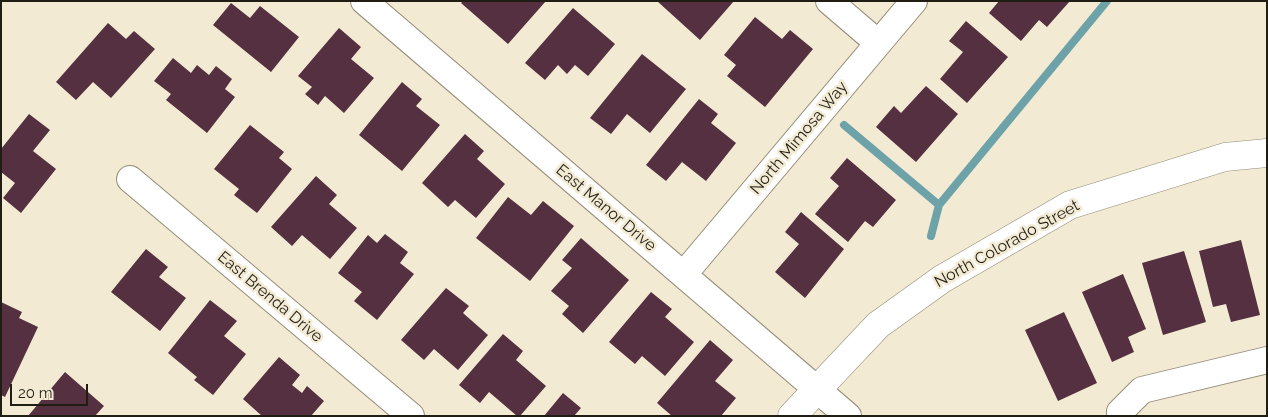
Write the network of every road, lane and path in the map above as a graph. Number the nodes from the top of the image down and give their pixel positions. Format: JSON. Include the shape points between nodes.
{"nodes":[{"id":1,"x":364,"y":1,"type":"edge"},
{"id":2,"x":829,"y":1,"type":"edge"},
{"id":3,"x":914,"y":1,"type":"edge"},
{"id":4,"x":878,"y":43,"type":"junction"},
{"id":5,"x":1267,"y":154,"type":"edge"},
{"id":6,"x":130,"y":179,"type":"dead end"},
{"id":7,"x":684,"y":274,"type":"junction"},
{"id":8,"x":1267,"y":360,"type":"edge"},
{"id":9,"x":818,"y":388,"type":"junction"},
{"id":10,"x":1120,"y":414,"type":"edge"},
{"id":11,"x":411,"y":416,"type":"edge"},
{"id":12,"x":792,"y":416,"type":"edge"},
{"id":13,"x":848,"y":416,"type":"edge"}],
"edges":[{"from":1,"to":7,"type":"street","name":"East Manor Drive"},
{"from":2,"to":4,"type":"street"},
{"from":3,"to":4,"type":"street","name":"North Mimosa Way"},
{"from":4,"to":7,"type":"street","name":"North Mimosa Way"},
{"from":5,"to":9,"type":"street","name":"North Colorado Street","via":[[1225,157],[1070,205],[942,279],[878,325]]},
{"from":6,"to":11,"type":"street","name":"East Brenda Drive"},
{"from":7,"to":9,"type":"street","name":"East Manor Drive"},
{"from":8,"to":10,"type":"street","via":[[1142,390]]},
{"from":9,"to":12,"type":"street","name":"North Colorado Street"},
{"from":9,"to":13,"type":"street","name":"East Manor Drive"}]}
